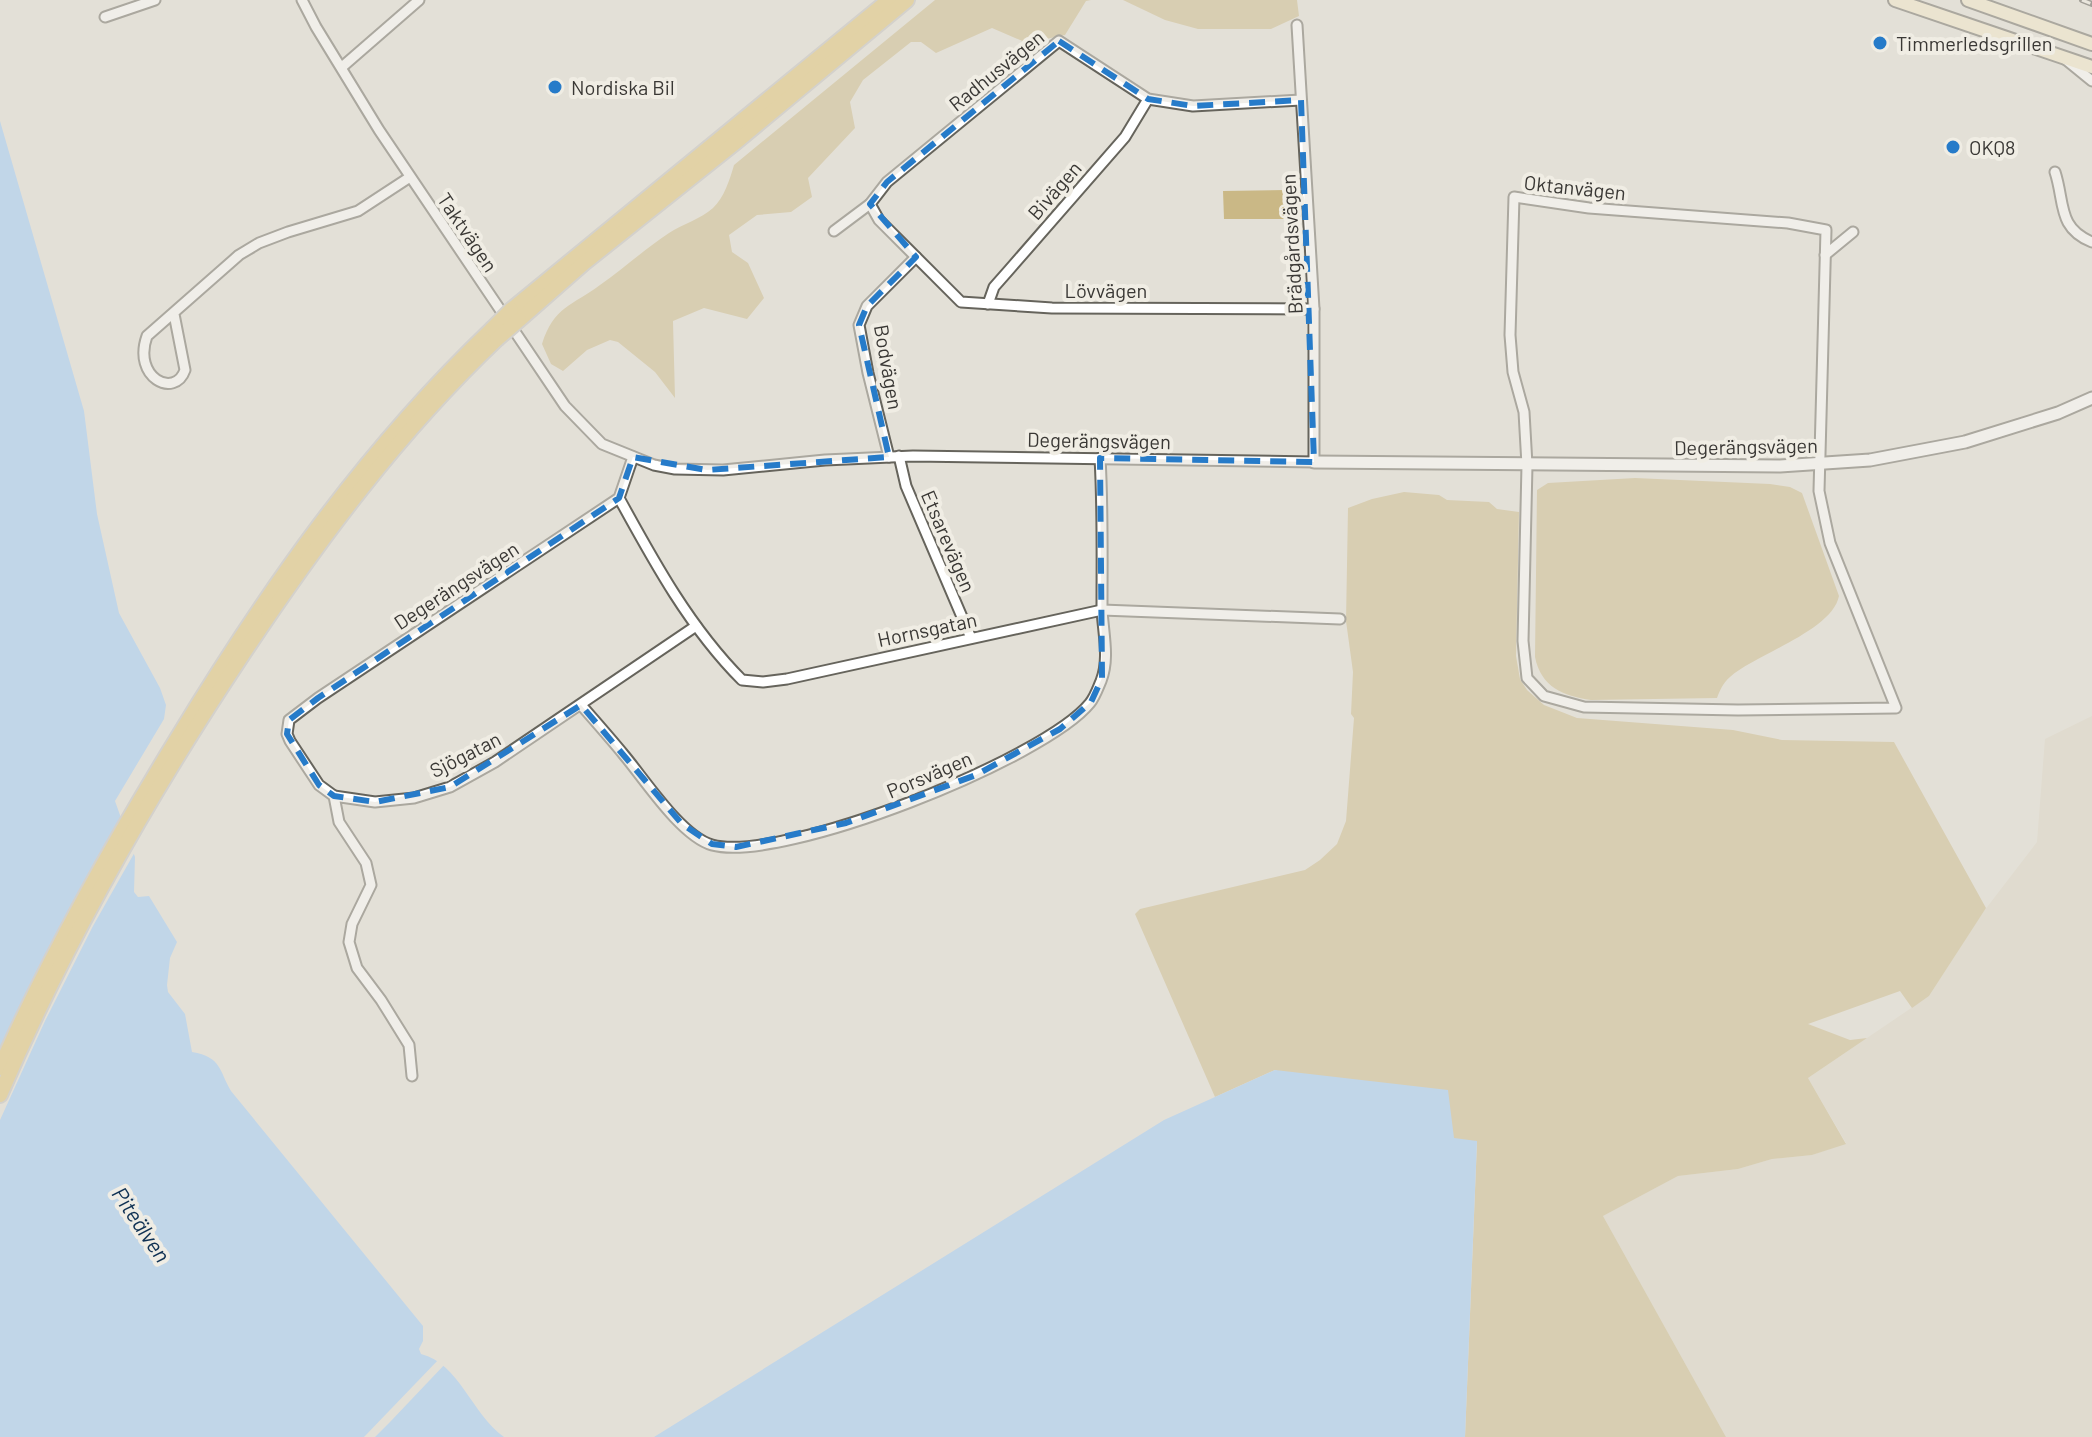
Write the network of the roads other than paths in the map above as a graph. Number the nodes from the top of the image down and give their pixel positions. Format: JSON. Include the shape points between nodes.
{"nodes":[{"id":1,"x":155,"y":0,"type":"edge"},
{"id":2,"x":302,"y":0,"type":"edge"},
{"id":3,"x":419,"y":0,"type":"edge"},
{"id":4,"x":879,"y":0,"type":"edge"},
{"id":5,"x":889,"y":0,"type":"edge"},
{"id":6,"x":907,"y":0,"type":"edge"},
{"id":7,"x":915,"y":0,"type":"edge"},
{"id":8,"x":1895,"y":0,"type":"edge"},
{"id":9,"x":1968,"y":0,"type":"edge"},
{"id":10,"x":105,"y":17,"type":"dead end"},
{"id":11,"x":1297,"y":25,"type":"dead end"},
{"id":12,"x":855,"y":44,"type":"junction"},
{"id":13,"x":2092,"y":44,"type":"edge"},
{"id":14,"x":819,"y":57,"type":"junction"},
{"id":15,"x":2063,"y":57,"type":"junction"},
{"id":16,"x":342,"y":67,"type":"junction"},
{"id":17,"x":2092,"y":67,"type":"edge"},
{"id":18,"x":2092,"y":81,"type":"edge"},
{"id":19,"x":1148,"y":99,"type":"junction"},
{"id":20,"x":1301,"y":100,"type":"junction"},
{"id":21,"x":2055,"y":172,"type":"dead end"},
{"id":22,"x":410,"y":177,"type":"junction"},
{"id":23,"x":870,"y":204,"type":"junction"},
{"id":24,"x":834,"y":231,"type":"dead end"},
{"id":25,"x":1853,"y":232,"type":"dead end"},
{"id":26,"x":2092,"y":242,"type":"edge"},
{"id":27,"x":1825,"y":255,"type":"junction"},
{"id":28,"x":916,"y":257,"type":"junction"},
{"id":29,"x":988,"y":304,"type":"junction"},
{"id":30,"x":1314,"y":309,"type":"junction"},
{"id":31,"x":174,"y":314,"type":"junction"},
{"id":32,"x":515,"y":315,"type":"junction"},
{"id":33,"x":2092,"y":388,"type":"edge"},
{"id":34,"x":2092,"y":398,"type":"edge"},
{"id":35,"x":2076,"y":404,"type":"junction"},
{"id":36,"x":633,"y":457,"type":"junction"},
{"id":37,"x":894,"y":457,"type":"junction"},
{"id":38,"x":1100,"y":458,"type":"junction"},
{"id":39,"x":1314,"y":462,"type":"junction"},
{"id":40,"x":1818,"y":463,"type":"junction"},
{"id":41,"x":1527,"y":465,"type":"junction"},
{"id":42,"x":619,"y":498,"type":"junction"},
{"id":43,"x":1102,"y":610,"type":"junction"},
{"id":44,"x":1340,"y":619,"type":"dead end"},
{"id":45,"x":696,"y":626,"type":"junction"},
{"id":46,"x":971,"y":638,"type":"junction"},
{"id":47,"x":581,"y":705,"type":"junction"},
{"id":48,"x":334,"y":796,"type":"junction"},
{"id":49,"x":128,"y":828,"type":"junction"},
{"id":50,"x":0,"y":1068,"type":"edge"},
{"id":51,"x":412,"y":1076,"type":"dead end"},
{"id":52,"x":0,"y":1095,"type":"edge"}],
"edges":[{"from":1,"to":10,"type":"street"},
{"from":2,"to":16,"type":"street","name":"Taktvägen"},
{"from":3,"to":16,"type":"street"},
{"from":4,"to":14,"type":"highway"},
{"from":5,"to":14,"type":"highway"},
{"from":6,"to":12,"type":"highway"},
{"from":7,"to":12,"type":"highway"},
{"from":8,"to":15,"type":"main road"},
{"from":9,"to":13,"type":"main road"},
{"from":11,"to":20,"type":"street","name":"Brädgårdsvägen"},
{"from":12,"to":32,"type":"highway"},
{"from":14,"to":32,"type":"highway"},
{"from":15,"to":17,"type":"main road"},
{"from":15,"to":18,"type":"street"},
{"from":16,"to":22,"type":"street","name":"Taktvägen"},
{"from":19,"to":20,"type":"street","name":"Radhusvägen","via":[[1193,106]]},
{"from":19,"to":23,"type":"street","name":"Radhusvägen","via":[[1059,41],[887,182]]},
{"from":19,"to":29,"type":"street","name":"Bivägen","via":[[1125,137],[994,287]]},
{"from":20,"to":30,"type":"street","name":"Brädgårdsvägen"},
{"from":21,"to":26,"type":"street","via":[[2069,225]]},
{"from":22,"to":31,"type":"street","via":[[358,211],[259,243]]},
{"from":22,"to":36,"type":"street","name":"Taktvägen","via":[[565,406],[602,444]]},
{"from":23,"to":24,"type":"street","name":"Radhusvägen"},
{"from":23,"to":28,"type":"street"},
{"from":25,"to":27,"type":"street"},
{"from":27,"to":40,"type":"street","name":"Oktanvägen"},
{"from":27,"to":41,"type":"street","name":"Oktanvägen","via":[[1826,230],[1514,197],[1510,335]]},
{"from":28,"to":29,"type":"street","name":"Lövvägen","via":[[961,302]]},
{"from":28,"to":37,"type":"street","name":"Bodvägen","via":[[867,306],[859,325]]},
{"from":29,"to":30,"type":"street","name":"Lövvägen"},
{"from":30,"to":39,"type":"street","name":"Brädgårdsvägen"},
{"from":31,"to":31,"type":"street","via":[[145,341],[146,370],[167,383],[177,381],[185,370]]},
{"from":32,"to":49,"type":"highway","bridge":true,"via":[[323,536]]},
{"from":33,"to":35,"type":"street"},
{"from":34,"to":35,"type":"street","name":"Degerängsvägen"},
{"from":35,"to":40,"type":"street","name":"Degerängsvägen","via":[[1965,442],[1870,460]]},
{"from":36,"to":37,"type":"street","name":"Degerängsvägen","via":[[675,469],[707,470]]},
{"from":36,"to":42,"type":"street"},
{"from":37,"to":38,"type":"street","name":"Degerängsvägen"},
{"from":37,"to":46,"type":"street","name":"Etsarevägen"},
{"from":38,"to":39,"type":"street","name":"Degerängsvägen"},
{"from":38,"to":43,"type":"street","name":"Porsvägen"},
{"from":39,"to":41,"type":"street","name":"Degerängsvägen"},
{"from":40,"to":41,"type":"street","name":"Degerängsvägen"},
{"from":40,"to":41,"type":"street","name":"Oktanvägen","via":[[1830,543],[1896,708],[1584,707],[1544,696],[1527,678],[1523,641]]},
{"from":42,"to":45,"type":"street","name":"Hornsgatan"},
{"from":42,"to":48,"type":"street","name":"Degerängsvägen","via":[[289,720],[290,741],[319,785]]},
{"from":43,"to":44,"type":"street","name":"Hornsgatan"},
{"from":43,"to":46,"type":"street","name":"Hornsgatan"},
{"from":43,"to":47,"type":"street","name":"Porsvägen","via":[[1102,678],[1091,702],[1060,729],[909,804],[785,840],[736,847],[696,836]]},
{"from":45,"to":46,"type":"street","name":"Hornsgatan","via":[[742,680],[763,682]]},
{"from":45,"to":47,"type":"street","name":"Sjögatan"},
{"from":47,"to":48,"type":"street","name":"Sjögatan","via":[[450,787],[375,802]]},
{"from":48,"to":51,"type":"street","via":[[339,822],[366,863],[371,885],[349,942],[357,968],[409,1045]]},
{"from":49,"to":50,"type":"highway","via":[[65,932]]},
{"from":49,"to":52,"type":"highway"}]}
